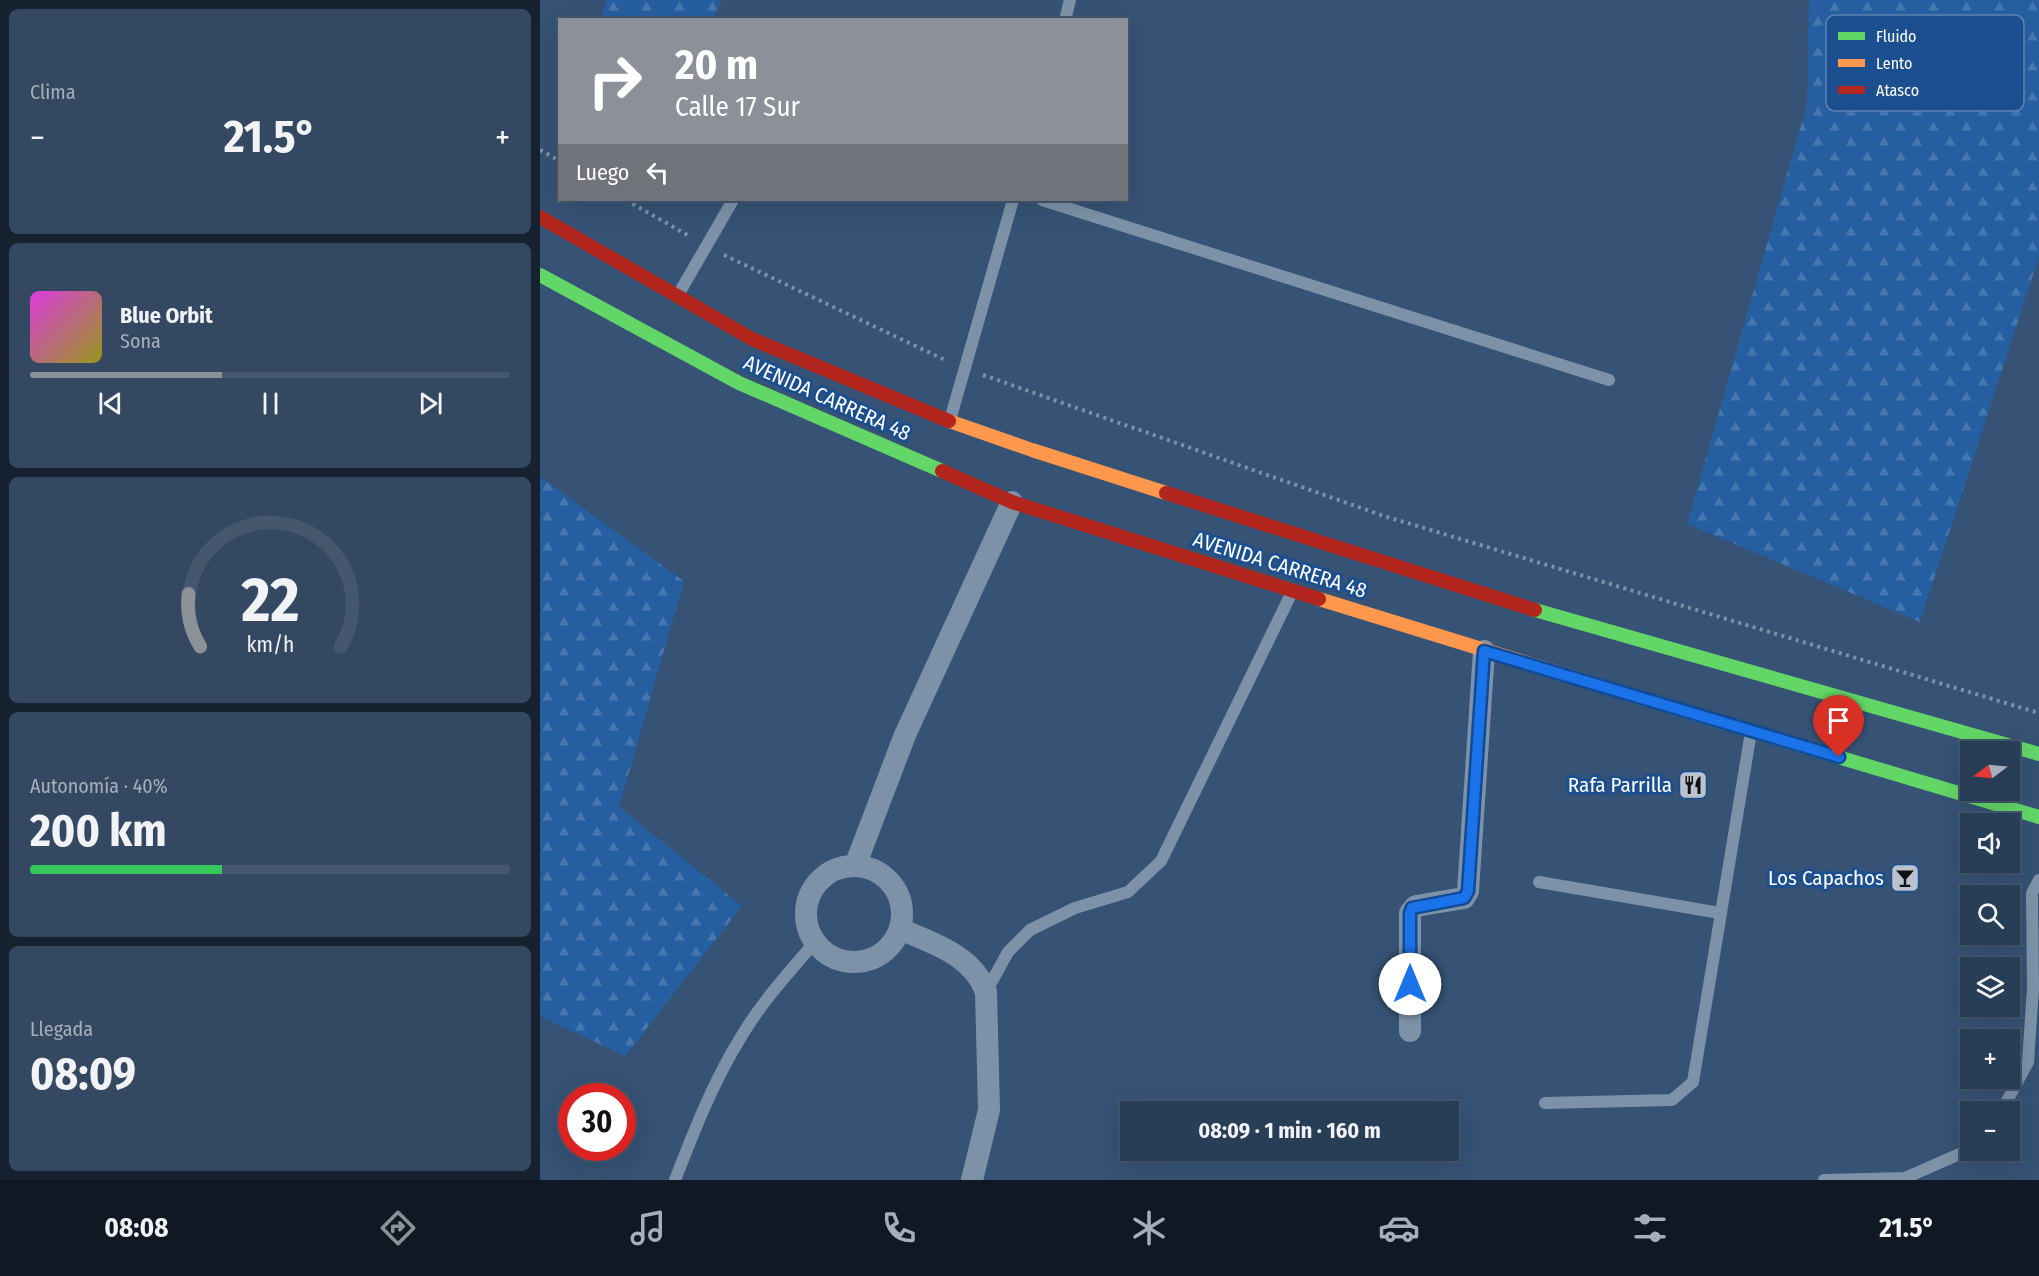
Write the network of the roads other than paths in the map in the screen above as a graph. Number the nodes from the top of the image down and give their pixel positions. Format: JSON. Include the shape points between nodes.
{"nodes":[{"id":1,"x":1070,"y":0,"type":"edge"},
{"id":2,"x":1066,"y":18,"type":"edge"},
{"id":3,"x":732,"y":201,"type":"edge"},
{"id":4,"x":1013,"y":201,"type":"edge"},
{"id":5,"x":1045,"y":201,"type":"edge"},
{"id":6,"x":540,"y":217,"type":"edge"},
{"id":7,"x":540,"y":275,"type":"edge"},
{"id":8,"x":678,"y":296,"type":"junction"},
{"id":9,"x":1609,"y":380,"type":"dead end"},
{"id":10,"x":950,"y":421,"type":"junction"},
{"id":11,"x":1011,"y":502,"type":"junction"},
{"id":12,"x":1292,"y":591,"type":"junction"},
{"id":13,"x":1484,"y":651,"type":"junction"},
{"id":14,"x":1751,"y":730,"type":"junction"},
{"id":15,"x":2039,"y":754,"type":"edge"},
{"id":16,"x":2038,"y":819,"type":"edge"},
{"id":17,"x":855,"y":866,"type":"junction"},
{"id":18,"x":2039,"y":880,"type":"edge"},
{"id":19,"x":1539,"y":882,"type":"dead end"},
{"id":20,"x":1720,"y":914,"type":"junction"},
{"id":21,"x":900,"y":929,"type":"junction"},
{"id":22,"x":815,"y":942,"type":"junction"},
{"id":23,"x":986,"y":992,"type":"junction"},
{"id":24,"x":1410,"y":1031,"type":"dead end"},
{"id":25,"x":2007,"y":1101,"type":"edge"},
{"id":26,"x":1545,"y":1102,"type":"dead end"},
{"id":27,"x":1960,"y":1154,"type":"edge"},
{"id":28,"x":675,"y":1180,"type":"edge"},
{"id":29,"x":972,"y":1180,"type":"edge"},
{"id":30,"x":1824,"y":1180,"type":"edge"}],
"edges":[{"from":1,"to":2,"type":"lane"},
{"from":3,"to":8,"type":"lane"},
{"from":4,"to":10,"type":"lane"},
{"from":5,"to":9,"type":"lane"},
{"from":6,"to":8,"type":"main road","name":"AVENIDA CARRERA 48"},
{"from":7,"to":11,"type":"main road","name":"AVENIDA CARRERA 48","via":[[739,383]]},
{"from":8,"to":10,"type":"main road","name":"AVENIDA CARRERA 48","via":[[752,339]]},
{"from":10,"to":15,"type":"main road","name":"AVENIDA CARRERA 48","via":[[1489,597]]},
{"from":11,"to":12,"type":"main road","name":"AVENIDA CARRERA 48"},
{"from":11,"to":17,"type":"street","via":[[905,735]]},
{"from":12,"to":13,"type":"main road","name":"AVENIDA CARRERA 48"},
{"from":12,"to":23,"type":"lane","via":[[1161,861],[1128,892],[1074,908],[1030,930],[1008,952]]},
{"from":13,"to":14,"type":"main road","name":"AVENIDA CARRERA 48"},
{"from":13,"to":24,"type":"street","via":[[1468,891],[1464,898],[1412,908]]},
{"from":14,"to":16,"type":"main road","name":"AVENIDA CARRERA 48"},
{"from":14,"to":20,"type":"lane"},
{"from":17,"to":21,"type":"street","via":[[873,870],[888,880],[898,894]]},
{"from":17,"to":22,"type":"street","via":[[838,869],[812,891],[807,908],[808,926]]},
{"from":18,"to":25,"type":"lane","via":[[2032,893],[2033,988],[2028,1062]]},
{"from":19,"to":20,"type":"lane"},
{"from":20,"to":26,"type":"lane","via":[[1693,1082],[1672,1100]]},
{"from":21,"to":22,"type":"street","via":[[891,945],[878,956],[861,962],[828,955]]},
{"from":21,"to":23,"type":"street","via":[[952,950],[981,979]]},
{"from":22,"to":28,"type":"lane","via":[[741,1036],[703,1108]]},
{"from":23,"to":29,"type":"street","via":[[989,1110]]},
{"from":27,"to":30,"type":"lane","via":[[1905,1179]]}]}
